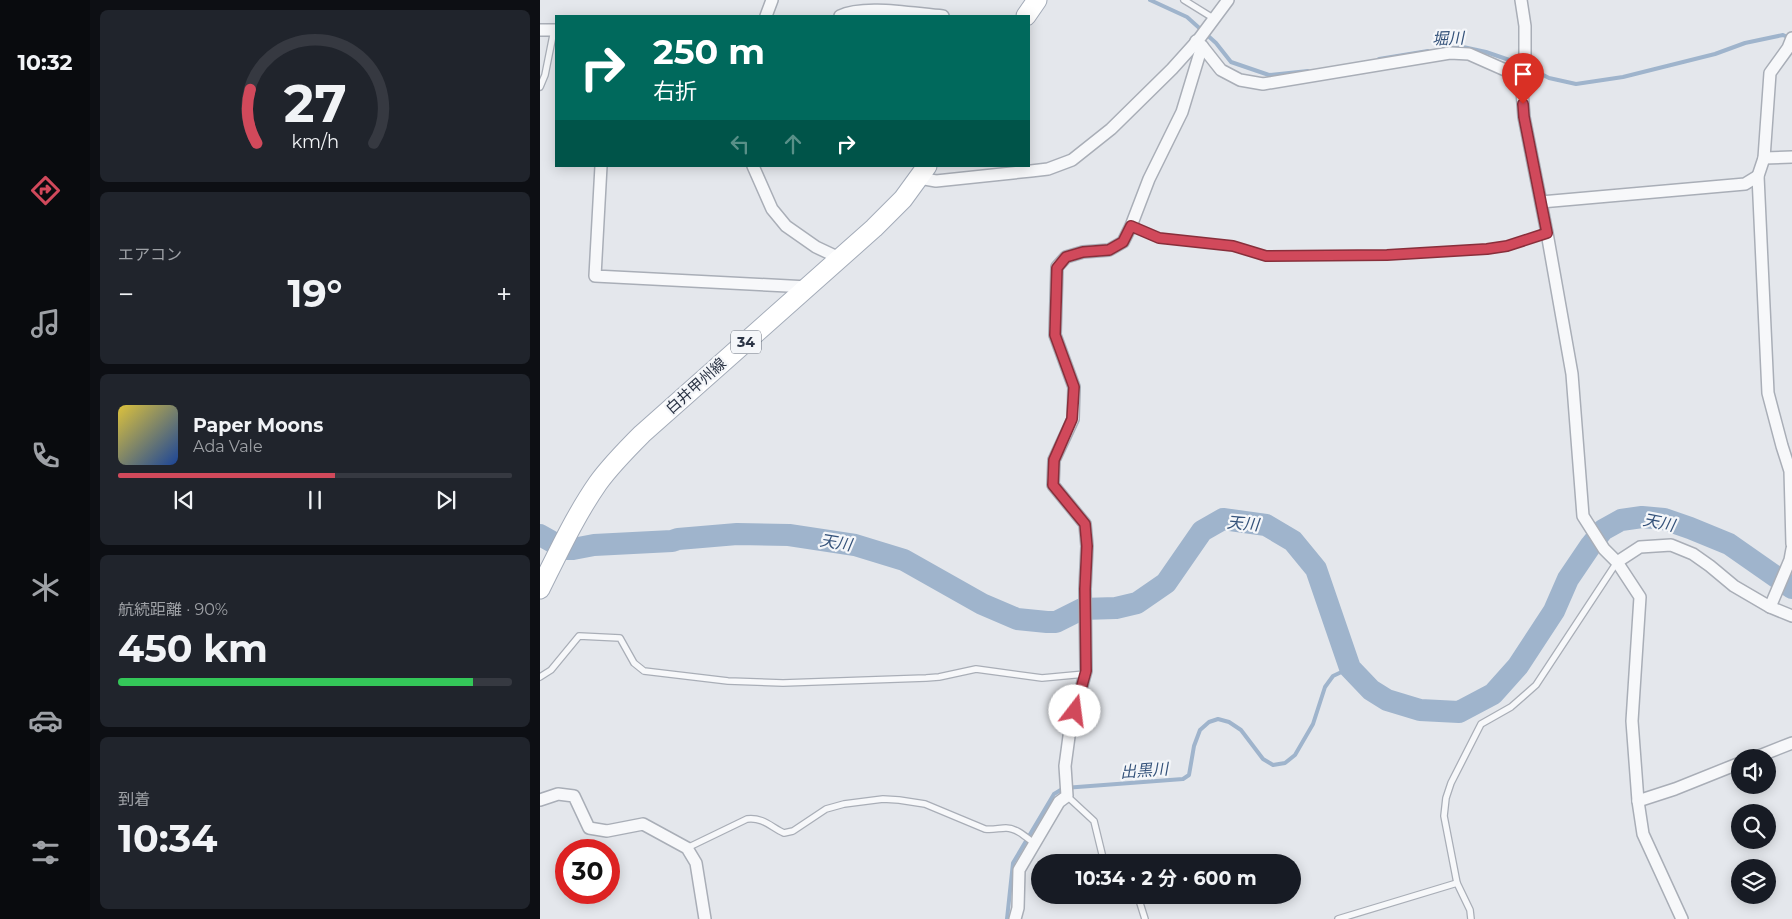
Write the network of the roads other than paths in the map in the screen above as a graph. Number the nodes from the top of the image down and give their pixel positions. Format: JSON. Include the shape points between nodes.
{"nodes":[{"id":1,"x":772,"y":0,"type":"edge"},
{"id":2,"x":1037,"y":0,"type":"edge"},
{"id":3,"x":1184,"y":0,"type":"edge"},
{"id":4,"x":1228,"y":0,"type":"edge"},
{"id":5,"x":1520,"y":0,"type":"edge"},
{"id":6,"x":766,"y":15,"type":"edge"},
{"id":7,"x":842,"y":15,"type":"edge"},
{"id":8,"x":930,"y":15,"type":"edge"},
{"id":9,"x":1027,"y":15,"type":"edge"},
{"id":10,"x":1211,"y":21,"type":"junction"},
{"id":11,"x":540,"y":30,"type":"edge"},
{"id":12,"x":555,"y":30,"type":"edge"},
{"id":13,"x":1199,"y":42,"type":"junction"},
{"id":14,"x":1790,"y":45,"type":"edge"},
{"id":15,"x":1521,"y":74,"type":"junction"},
{"id":16,"x":540,"y":87,"type":"edge"},
{"id":17,"x":1792,"y":157,"type":"edge"},
{"id":18,"x":1764,"y":158,"type":"junction"},
{"id":19,"x":601,"y":167,"type":"edge"},
{"id":20,"x":753,"y":167,"type":"edge"},
{"id":21,"x":923,"y":172,"type":"edge"},
{"id":22,"x":1758,"y":176,"type":"junction"},
{"id":23,"x":1541,"y":202,"type":"junction"},
{"id":24,"x":1131,"y":226,"type":"junction"},
{"id":25,"x":1547,"y":233,"type":"junction"},
{"id":26,"x":839,"y":260,"type":"junction"},
{"id":27,"x":808,"y":287,"type":"junction"},
{"id":28,"x":1792,"y":544,"type":"edge"},
{"id":29,"x":1791,"y":554,"type":"edge"},
{"id":30,"x":1617,"y":562,"type":"junction"},
{"id":31,"x":540,"y":589,"type":"edge"},
{"id":32,"x":1772,"y":601,"type":"junction"},
{"id":33,"x":1792,"y":616,"type":"edge"},
{"id":34,"x":1085,"y":674,"type":"junction"},
{"id":35,"x":540,"y":677,"type":"edge"},
{"id":36,"x":1792,"y":743,"type":"edge"},
{"id":37,"x":1776,"y":749,"type":"edge"},
{"id":38,"x":1731,"y":767,"type":"edge"},
{"id":39,"x":1067,"y":795,"type":"junction"},
{"id":40,"x":540,"y":800,"type":"edge"},
{"id":41,"x":1638,"y":801,"type":"junction"},
{"id":42,"x":1035,"y":843,"type":"junction"},
{"id":43,"x":686,"y":848,"type":"junction"},
{"id":44,"x":1102,"y":854,"type":"edge"},
{"id":45,"x":1457,"y":883,"type":"junction"},
{"id":46,"x":1139,"y":904,"type":"edge"},
{"id":47,"x":705,"y":919,"type":"edge"},
{"id":48,"x":1015,"y":919,"type":"edge"},
{"id":49,"x":1145,"y":919,"type":"edge"},
{"id":50,"x":1338,"y":919,"type":"edge"},
{"id":51,"x":1472,"y":919,"type":"edge"},
{"id":52,"x":1682,"y":919,"type":"edge"}],
"edges":[{"from":1,"to":6,"type":"street"},
{"from":2,"to":9,"type":"main road"},
{"from":3,"to":10,"type":"lane"},
{"from":4,"to":10,"type":"street"},
{"from":5,"to":15,"type":"street","via":[[1525,26]]},
{"from":7,"to":8,"type":"street","via":[[865,10]]},
{"from":10,"to":13,"type":"street"},
{"from":11,"to":12,"type":"street"},
{"from":12,"to":16,"type":"lane"},
{"from":13,"to":15,"type":"street","via":[[1221,70],[1240,80],[1263,84],[1450,53],[1469,54]]},
{"from":13,"to":21,"type":"street","via":[[1112,129],[1072,160],[1048,169],[936,181]]},
{"from":13,"to":24,"type":"street","via":[[1182,112],[1149,179]]},
{"from":14,"to":18,"type":"street","via":[[1770,73]]},
{"from":15,"to":23,"type":"street","via":[[1524,117]]},
{"from":17,"to":18,"type":"street"},
{"from":18,"to":22,"type":"street"},
{"from":19,"to":27,"type":"street","via":[[595,276]]},
{"from":20,"to":26,"type":"street","via":[[772,209],[786,226]]},
{"from":21,"to":26,"type":"main road","name":"白井甲州線","number":"34","via":[[898,204]]},
{"from":22,"to":23,"type":"street","via":[[1745,184]]},
{"from":22,"to":28,"type":"street","via":[[1768,393],[1790,471]]},
{"from":23,"to":25,"type":"street"},
{"from":24,"to":25,"type":"lane","via":[[1159,238],[1233,246],[1266,256],[1387,255],[1487,249]]},
{"from":24,"to":34,"type":"street","via":[[1123,242],[1109,250],[1066,257],[1057,268],[1055,335],[1074,387],[1072,419],[1054,460],[1053,485],[1085,524]]},
{"from":25,"to":30,"type":"street","via":[[1572,374],[1583,516],[1604,549]]},
{"from":26,"to":27,"type":"main road","name":"白井甲州線","number":"34"},
{"from":27,"to":31,"type":"main road","name":"白井甲州線","number":"34","via":[[616,460],[572,524]]},
{"from":29,"to":32,"type":"street"},
{"from":30,"to":32,"type":"street","via":[[1640,547],[1671,545],[1693,554],[1734,586]]},
{"from":30,"to":41,"type":"street","via":[[1640,597],[1632,721]]},
{"from":30,"to":45,"type":"lane","via":[[1536,685],[1511,707],[1481,724],[1451,783],[1444,816]]},
{"from":32,"to":33,"type":"street"},
{"from":34,"to":35,"type":"lane","via":[[1042,678],[976,669],[926,678],[783,683],[728,681],[644,671],[634,662],[620,638],[579,636],[551,670]]},
{"from":34,"to":39,"type":"street","via":[[1070,729],[1065,766]]},
{"from":36,"to":37,"type":"street"},
{"from":38,"to":41,"type":"street"},
{"from":39,"to":42,"type":"street","via":[[1059,802]]},
{"from":39,"to":44,"type":"lane","via":[[1094,822]]},
{"from":40,"to":43,"type":"street","via":[[558,794],[574,796],[588,828],[607,831],[644,824]]},
{"from":41,"to":52,"type":"street","via":[[1644,834]]},
{"from":42,"to":43,"type":"lane","via":[[1008,828],[985,829],[925,804],[883,800],[826,809],[793,831],[784,833],[765,821],[747,819]]},
{"from":42,"to":48,"type":"street","via":[[1019,870]]},
{"from":43,"to":47,"type":"street","via":[[696,863]]},
{"from":45,"to":50,"type":"lane"},
{"from":45,"to":51,"type":"lane"},
{"from":46,"to":49,"type":"lane"}]}
